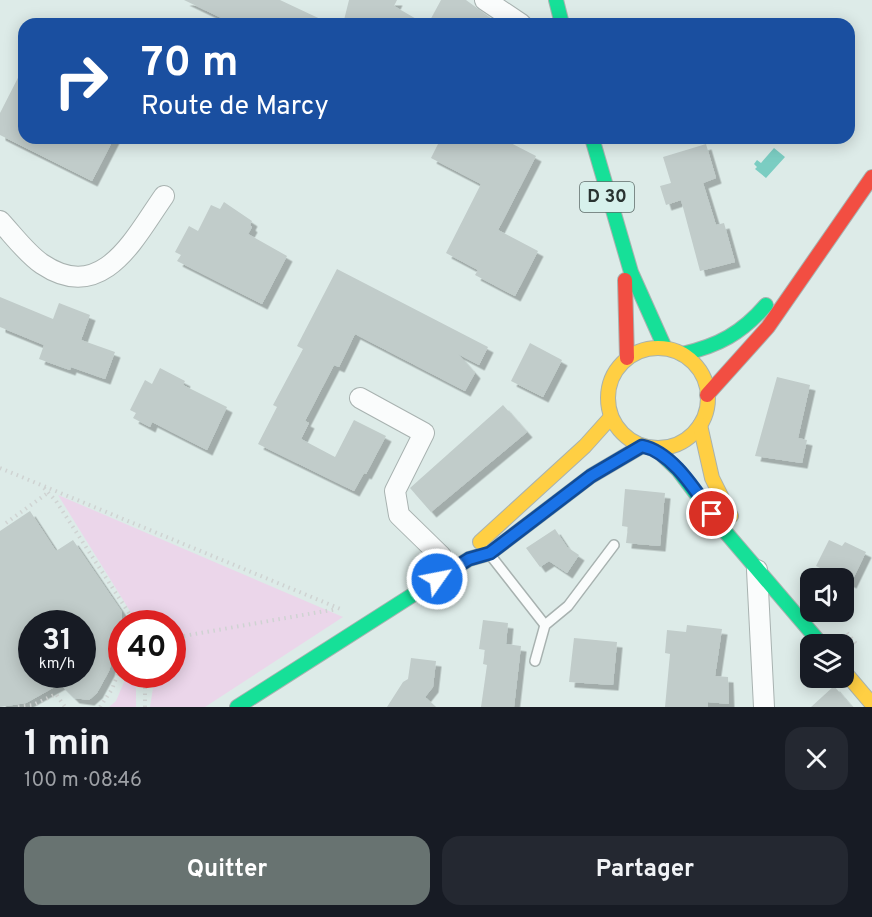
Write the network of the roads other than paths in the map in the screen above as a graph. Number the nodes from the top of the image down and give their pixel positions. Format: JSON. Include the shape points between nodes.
{"nodes":[{"id":1,"x":485,"y":0,"type":"edge"},
{"id":2,"x":556,"y":0,"type":"edge"},
{"id":3,"x":512,"y":18,"type":"edge"},
{"id":4,"x":560,"y":18,"type":"edge"},
{"id":5,"x":594,"y":144,"type":"edge"},
{"id":6,"x":872,"y":177,"type":"edge"},
{"id":7,"x":164,"y":196,"type":"dead end"},
{"id":8,"x":0,"y":221,"type":"edge"},
{"id":9,"x":828,"y":238,"type":"junction"},
{"id":10,"x":624,"y":256,"type":"junction"},
{"id":11,"x":665,"y":348,"type":"junction"},
{"id":12,"x":682,"y":354,"type":"junction"},
{"id":13,"x":627,"y":358,"type":"junction"},
{"id":14,"x":708,"y":395,"type":"junction"},
{"id":15,"x":360,"y":398,"type":"dead end"},
{"id":16,"x":611,"y":417,"type":"junction"},
{"id":17,"x":700,"y":425,"type":"junction"},
{"id":18,"x":649,"y":447,"type":"junction"},
{"id":19,"x":480,"y":541,"type":"junction"},
{"id":20,"x":614,"y":545,"type":"dead end"},
{"id":21,"x":490,"y":553,"type":"junction"},
{"id":22,"x":441,"y":556,"type":"dead end"},
{"id":23,"x":469,"y":559,"type":"junction"},
{"id":24,"x":757,"y":570,"type":"junction"},
{"id":25,"x":545,"y":625,"type":"junction"},
{"id":26,"x":812,"y":634,"type":"edge"},
{"id":27,"x":535,"y":661,"type":"dead end"},
{"id":28,"x":854,"y":683,"type":"edge"},
{"id":29,"x":872,"y":704,"type":"edge"},
{"id":30,"x":237,"y":707,"type":"edge"},
{"id":31,"x":764,"y":707,"type":"edge"}],
"edges":[{"from":1,"to":3,"type":"street"},
{"from":2,"to":4,"type":"street"},
{"from":5,"to":10,"type":"street","number":"D 30"},
{"from":6,"to":9,"type":"street"},
{"from":7,"to":8,"type":"street","via":[[118,260],[94,277],[66,274],[43,264]]},
{"from":9,"to":12,"type":"street","via":[[742,330],[722,345]]},
{"from":9,"to":14,"type":"street","via":[[768,327]]},
{"from":10,"to":11,"type":"street","number":"D 30"},
{"from":10,"to":13,"type":"street","number":"D 30"},
{"from":11,"to":12,"type":"street"},
{"from":11,"to":13,"type":"street","via":[[645,349]]},
{"from":12,"to":14,"type":"street","via":[[695,364]]},
{"from":13,"to":16,"type":"street","via":[[613,374],[607,395]]},
{"from":14,"to":17,"type":"street"},
{"from":15,"to":22,"type":"street","via":[[424,433],[395,491],[399,515]]},
{"from":16,"to":18,"type":"street","via":[[624,434]]},
{"from":16,"to":19,"type":"street","via":[[585,446]]},
{"from":17,"to":18,"type":"street","via":[[688,438],[672,446]]},
{"from":17,"to":24,"type":"street","via":[[718,494]]},
{"from":18,"to":21,"type":"street","via":[[591,476]]},
{"from":18,"to":24,"type":"street","via":[[678,470]]},
{"from":19,"to":21,"type":"lane"},
{"from":19,"to":23,"type":"street"},
{"from":20,"to":25,"type":"lane","via":[[568,606]]},
{"from":21,"to":23,"type":"street"},
{"from":21,"to":25,"type":"lane"},
{"from":23,"to":30,"type":"street"},
{"from":24,"to":26,"type":"street"},
{"from":24,"to":31,"type":"street"},
{"from":25,"to":27,"type":"lane"},
{"from":28,"to":29,"type":"street"}]}
